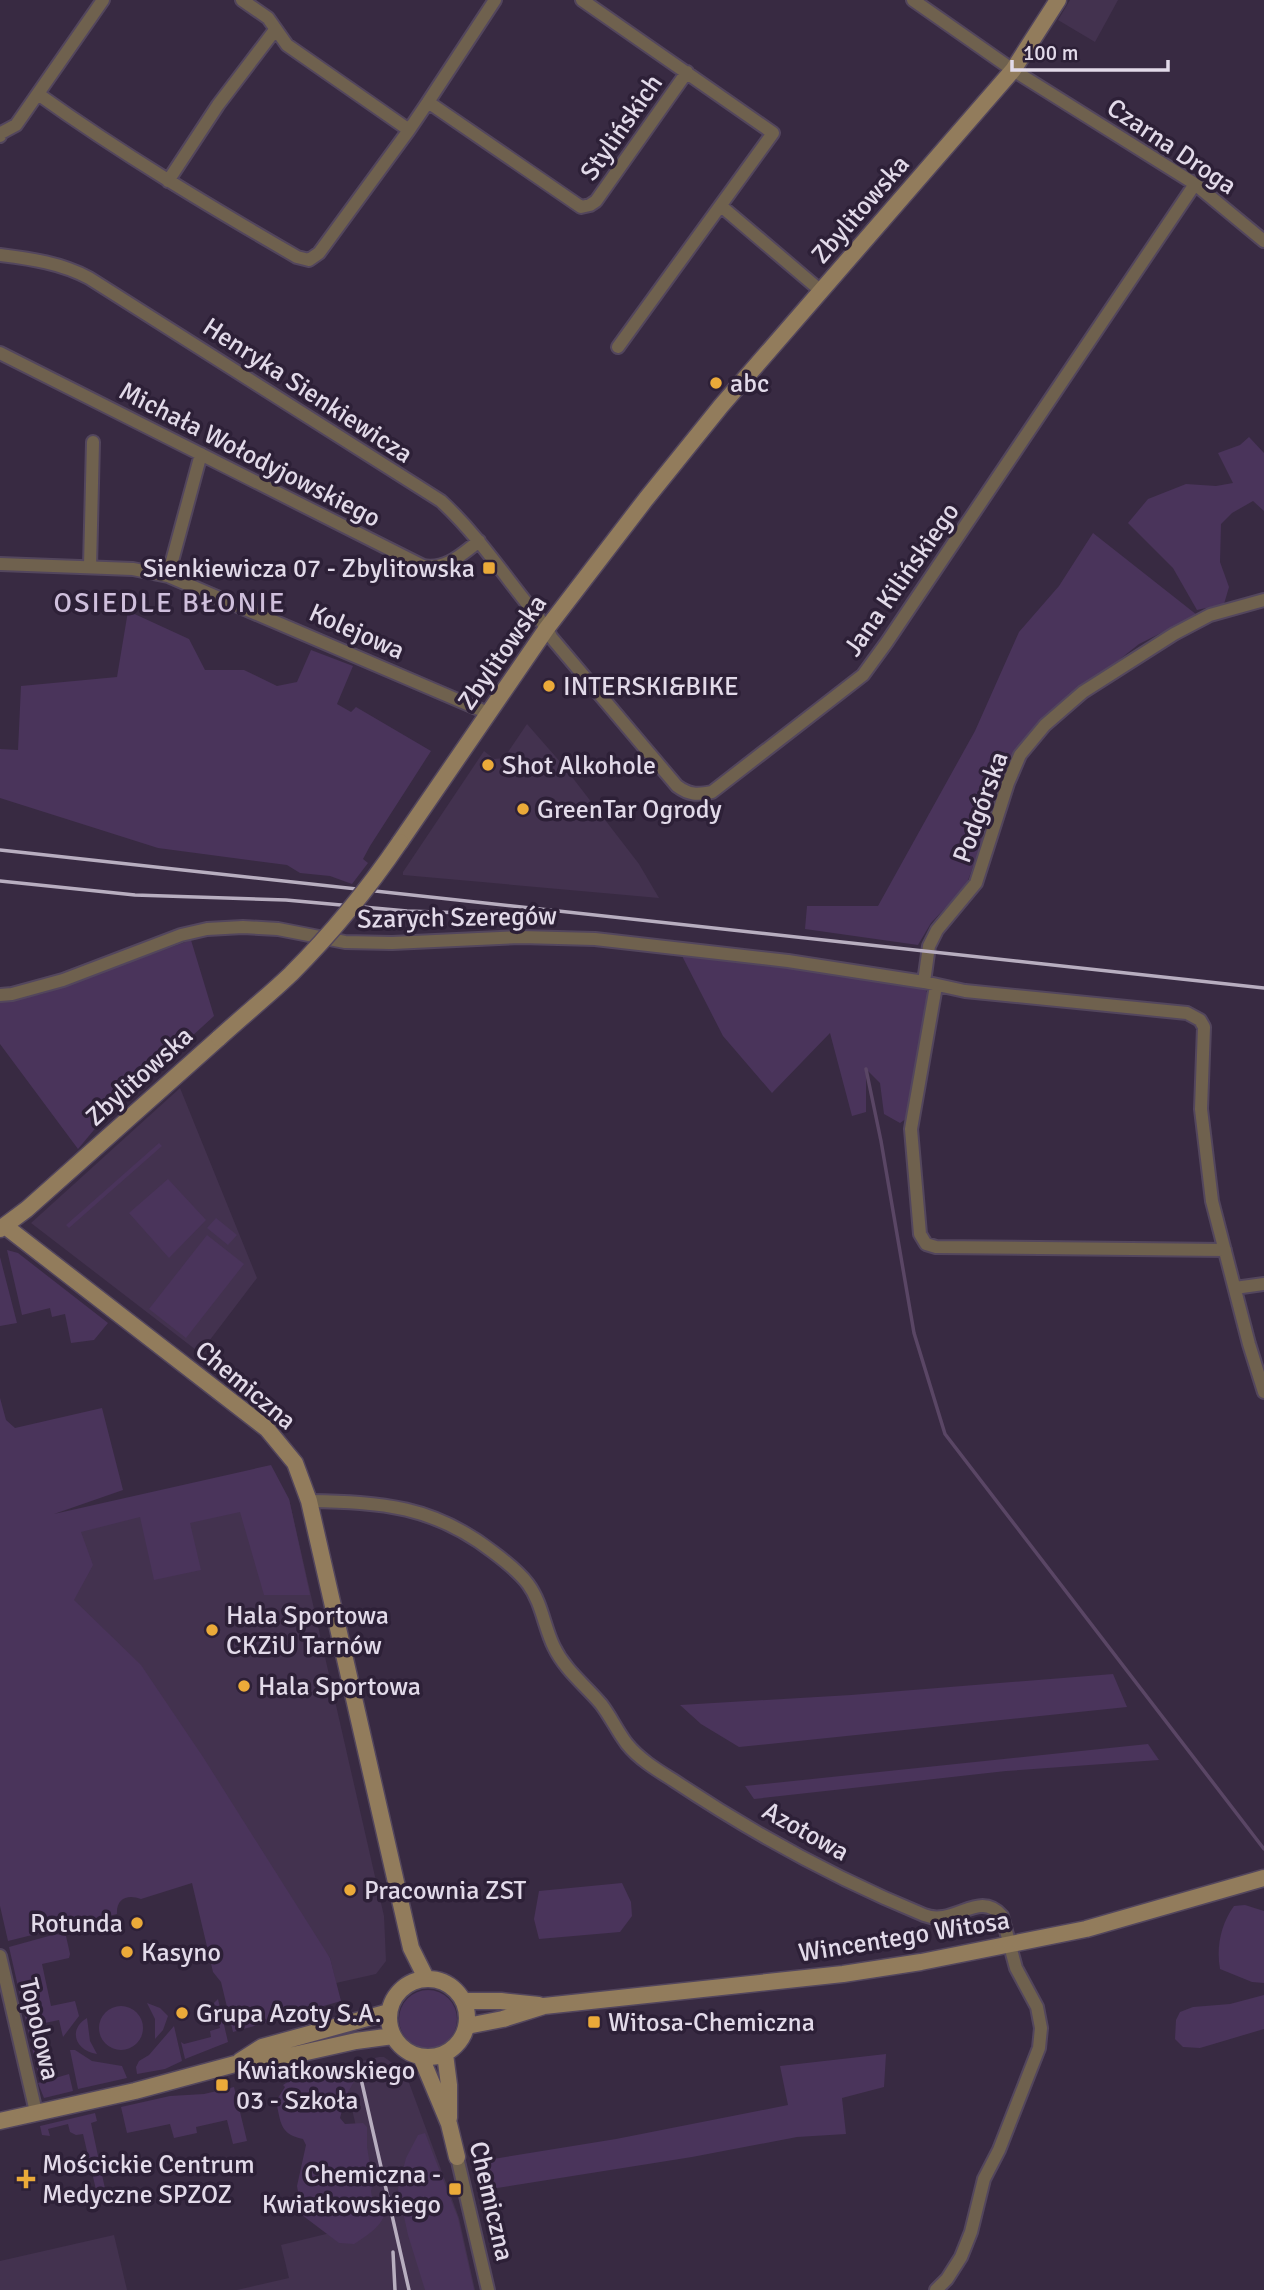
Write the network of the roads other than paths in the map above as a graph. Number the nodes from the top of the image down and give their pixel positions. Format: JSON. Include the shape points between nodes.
{"nodes":[{"id":1,"x":103,"y":0,"type":"edge"},
{"id":2,"x":242,"y":0,"type":"edge"},
{"id":3,"x":495,"y":0,"type":"edge"},
{"id":4,"x":582,"y":0,"type":"edge"},
{"id":5,"x":913,"y":0,"type":"edge"},
{"id":6,"x":1058,"y":0,"type":"edge"},
{"id":7,"x":275,"y":30,"type":"junction"},
{"id":8,"x":1013,"y":70,"type":"junction"},
{"id":9,"x":687,"y":72,"type":"junction"},
{"id":10,"x":38,"y":94,"type":"junction"},
{"id":11,"x":428,"y":102,"type":"junction"},
{"id":12,"x":409,"y":130,"type":"junction"},
{"id":13,"x":0,"y":136,"type":"edge"},
{"id":14,"x":168,"y":181,"type":"junction"},
{"id":15,"x":1195,"y":184,"type":"junction"},
{"id":16,"x":721,"y":206,"type":"junction"},
{"id":17,"x":1264,"y":241,"type":"edge"},
{"id":18,"x":0,"y":255,"type":"edge"},
{"id":19,"x":821,"y":291,"type":"junction"},
{"id":20,"x":618,"y":347,"type":"dead end"},
{"id":21,"x":0,"y":353,"type":"edge"},
{"id":22,"x":93,"y":442,"type":"dead end"},
{"id":23,"x":201,"y":454,"type":"junction"},
{"id":24,"x":479,"y":541,"type":"junction"},
{"id":25,"x":0,"y":564,"type":"edge"},
{"id":26,"x":90,"y":567,"type":"junction"},
{"id":27,"x":168,"y":576,"type":"junction"},
{"id":28,"x":1264,"y":600,"type":"edge"},
{"id":29,"x":547,"y":628,"type":"junction"},
{"id":30,"x":488,"y":713,"type":"junction"},
{"id":31,"x":930,"y":984,"type":"junction"},
{"id":32,"x":0,"y":995,"type":"edge"},
{"id":33,"x":2,"y":1226,"type":"edge"},
{"id":34,"x":1225,"y":1250,"type":"junction"},
{"id":35,"x":1264,"y":1284,"type":"edge"},
{"id":36,"x":1234,"y":1288,"type":"junction"},
{"id":37,"x":1264,"y":1392,"type":"edge"},
{"id":38,"x":309,"y":1501,"type":"junction"},
{"id":39,"x":1264,"y":1878,"type":"edge"},
{"id":40,"x":1011,"y":1946,"type":"junction"},
{"id":41,"x":411,"y":1948,"type":"junction"},
{"id":42,"x":0,"y":1956,"type":"edge"},
{"id":43,"x":426,"y":1978,"type":"junction"},
{"id":44,"x":406,"y":1985,"type":"junction"},
{"id":45,"x":464,"y":2001,"type":"junction"},
{"id":46,"x":544,"y":2006,"type":"junction"},
{"id":47,"x":389,"y":2012,"type":"junction"},
{"id":48,"x":467,"y":2026,"type":"junction"},
{"id":49,"x":393,"y":2036,"type":"junction"},
{"id":50,"x":445,"y":2054,"type":"junction"},
{"id":51,"x":421,"y":2057,"type":"junction"},
{"id":52,"x":235,"y":2064,"type":"junction"},
{"id":53,"x":36,"y":2112,"type":"junction"},
{"id":54,"x":0,"y":2121,"type":"edge"},
{"id":55,"x":449,"y":2124,"type":"junction"},
{"id":56,"x":457,"y":2157,"type":"joint"},
{"id":57,"x":488,"y":2290,"type":"edge"},
{"id":58,"x":936,"y":2290,"type":"edge"}],
"edges":[{"from":1,"to":10,"type":"street"},
{"from":2,"to":7,"type":"street","via":[[268,18]]},
{"from":3,"to":11,"type":"street"},
{"from":4,"to":9,"type":"street"},
{"from":5,"to":8,"type":"street","name":"Czarna Droga"},
{"from":6,"to":8,"type":"street","name":"Zbylitowska"},
{"from":7,"to":12,"type":"street","via":[[287,45]]},
{"from":7,"to":14,"type":"street"},
{"from":8,"to":15,"type":"street","name":"Czarna Droga"},
{"from":8,"to":19,"type":"street","name":"Zbylitowska"},
{"from":9,"to":11,"type":"street","name":"Stylińskich","via":[[596,201],[581,207]]},
{"from":9,"to":16,"type":"street","via":[[773,133]]},
{"from":10,"to":13,"type":"street","via":[[16,125]]},
{"from":10,"to":14,"type":"street"},
{"from":11,"to":12,"type":"street"},
{"from":12,"to":14,"type":"street","via":[[309,260]]},
{"from":15,"to":17,"type":"street","name":"Czarna Droga"},
{"from":15,"to":29,"type":"street","name":"Jana Kilińskiego","via":[[863,675],[712,792],[686,793],[677,786]]},
{"from":16,"to":19,"type":"street"},
{"from":16,"to":20,"type":"street"},
{"from":18,"to":24,"type":"street","name":"Henryka Sienkiewicza","via":[[63,266],[98,283],[441,501]]},
{"from":19,"to":29,"type":"street","name":"Zbylitowska","via":[[699,431]]},
{"from":21,"to":23,"type":"street","name":"Michała Wołodyjowskiego"},
{"from":22,"to":26,"type":"street"},
{"from":23,"to":24,"type":"street","name":"Michała Wołodyjowskiego","via":[[423,566],[449,564]]},
{"from":23,"to":27,"type":"street"},
{"from":24,"to":29,"type":"street","name":"Henryka Sienkiewicza"},
{"from":25,"to":26,"type":"street","name":"Kolejowa"},
{"from":26,"to":27,"type":"street","name":"Kolejowa"},
{"from":27,"to":30,"type":"street","name":"Kolejowa"},
{"from":28,"to":31,"type":"street","name":"Podgórska","via":[[1210,615],[1174,634],[1083,692],[1045,724],[1020,755],[976,883],[929,946]]},
{"from":29,"to":30,"type":"street","name":"Zbylitowska"},
{"from":30,"to":33,"type":"street","name":"Zbylitowska","bridge":true,"via":[[400,842],[323,941]]},
{"from":31,"to":32,"type":"street","name":"Szarych Szeregów","via":[[595,939],[345,942],[295,931],[243,927],[181,935],[63,979]]},
{"from":31,"to":34,"type":"street","name":"Szarych Szeregów","via":[[1187,1013],[1200,1020],[1205,1046],[1204,1150]]},
{"from":31,"to":34,"type":"street","name":"Podgórska","via":[[911,1129],[920,1234],[926,1244]]},
{"from":33,"to":38,"type":"street","name":"Chemiczna","via":[[267,1429],[295,1463]]},
{"from":34,"to":36,"type":"street"},
{"from":35,"to":36,"type":"street"},
{"from":36,"to":37,"type":"street"},
{"from":38,"to":40,"type":"street","name":"Azotowa","via":[[398,1507],[448,1522],[478,1540],[527,1582],[564,1665],[640,1757],[768,1838],[897,1903],[941,1919],[975,1906],[997,1911]]},
{"from":38,"to":41,"type":"street","name":"Chemiczna"},
{"from":39,"to":40,"type":"street","name":"Wincentego Witosa"},
{"from":40,"to":46,"type":"street","name":"Wincentego Witosa","via":[[843,1974]]},
{"from":40,"to":58,"type":"street","name":"Azotowa","via":[[1016,1968],[1037,2007],[1039,2048],[984,2179],[961,2258]]},
{"from":41,"to":43,"type":"street","name":"Chemiczna"},
{"from":41,"to":44,"type":"street","name":"Chemiczna"},
{"from":42,"to":53,"type":"street","name":"Topolowa"},
{"from":43,"to":44,"type":"street"},
{"from":43,"to":45,"type":"street","via":[[452,1987]]},
{"from":44,"to":47,"type":"street"},
{"from":45,"to":46,"type":"street","name":"Wincentego Witosa"},
{"from":45,"to":48,"type":"street"},
{"from":46,"to":48,"type":"street","name":"Wincentego Witosa"},
{"from":47,"to":49,"type":"street"},
{"from":47,"to":52,"type":"street","via":[[262,2047]]},
{"from":48,"to":50,"type":"street","via":[[457,2045]]},
{"from":49,"to":51,"type":"street","via":[[404,2050]]},
{"from":49,"to":52,"type":"street"},
{"from":50,"to":51,"type":"street"},
{"from":50,"to":55,"type":"street","name":"Chemiczna"},
{"from":51,"to":55,"type":"street","name":"Chemiczna"},
{"from":52,"to":53,"type":"street"},
{"from":53,"to":54,"type":"street"},
{"from":55,"to":56,"type":"street","name":"Chemiczna"},
{"from":56,"to":57,"type":"street","name":"Chemiczna"}]}
